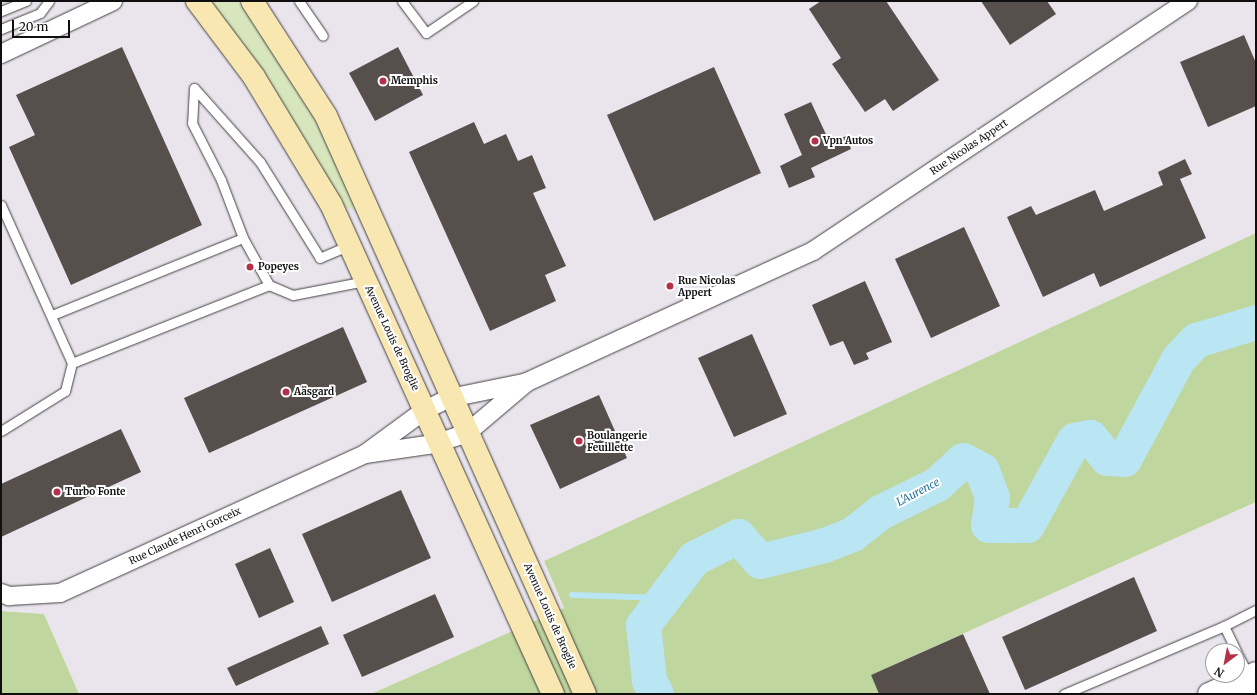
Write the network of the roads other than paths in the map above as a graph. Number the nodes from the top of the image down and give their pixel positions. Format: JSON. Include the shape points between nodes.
{"nodes":[{"id":1,"x":26,"y":1,"type":"edge"},
{"id":2,"x":49,"y":1,"type":"edge"},
{"id":3,"x":113,"y":1,"type":"edge"},
{"id":4,"x":197,"y":1,"type":"edge"},
{"id":5,"x":252,"y":1,"type":"edge"},
{"id":6,"x":299,"y":1,"type":"edge"},
{"id":7,"x":402,"y":1,"type":"edge"},
{"id":8,"x":473,"y":1,"type":"edge"},
{"id":9,"x":1188,"y":1,"type":"edge"},
{"id":10,"x":1,"y":11,"type":"edge"},
{"id":11,"x":1,"y":29,"type":"edge"},
{"id":12,"x":323,"y":36,"type":"dead end"},
{"id":13,"x":1,"y":54,"type":"edge"},
{"id":14,"x":1,"y":205,"type":"edge"},
{"id":15,"x":243,"y":238,"type":"junction"},
{"id":16,"x":350,"y":245,"type":"junction"},
{"id":17,"x":366,"y":281,"type":"junction"},
{"id":18,"x":269,"y":285,"type":"junction"},
{"id":19,"x":52,"y":315,"type":"junction"},
{"id":20,"x":72,"y":362,"type":"junction"},
{"id":21,"x":527,"y":382,"type":"junction"},
{"id":22,"x":450,"y":398,"type":"junction"},
{"id":23,"x":425,"y":410,"type":"junction"},
{"id":24,"x":1,"y":431,"type":"edge"},
{"id":25,"x":467,"y":433,"type":"junction"},
{"id":26,"x":439,"y":442,"type":"junction"},
{"id":27,"x":365,"y":454,"type":"junction"},
{"id":28,"x":1,"y":593,"type":"edge"},
{"id":29,"x":1256,"y":610,"type":"edge"},
{"id":30,"x":1224,"y":626,"type":"junction"},
{"id":31,"x":1232,"y":643,"type":"edge"},
{"id":32,"x":1245,"y":668,"type":"edge"},
{"id":33,"x":1253,"y":685,"type":"edge"},
{"id":34,"x":553,"y":694,"type":"edge"},
{"id":35,"x":585,"y":694,"type":"edge"},
{"id":36,"x":1064,"y":694,"type":"edge"},
{"id":37,"x":1209,"y":694,"type":"edge"}],
"edges":[{"from":1,"to":10,"type":"lane"},
{"from":2,"to":11,"type":"lane","via":[[40,13]]},
{"from":3,"to":13,"type":"street"},
{"from":4,"to":16,"type":"main road","name":"Avenue Louis de Broglie","via":[[254,77],[308,162]]},
{"from":5,"to":22,"type":"main road","name":"Avenue Louis de Broglie","via":[[326,116]]},
{"from":6,"to":12,"type":"lane"},
{"from":7,"to":8,"type":"lane","via":[[426,33]]},
{"from":9,"to":21,"type":"street","name":"Rue Nicolas Appert","via":[[814,251]]},
{"from":14,"to":19,"type":"lane"},
{"from":15,"to":16,"type":"lane","via":[[221,180],[192,123],[194,88],[260,162],[320,258]]},
{"from":15,"to":18,"type":"lane"},
{"from":15,"to":19,"type":"lane"},
{"from":16,"to":17,"type":"main road","name":"Avenue Louis de Broglie"},
{"from":17,"to":18,"type":"lane","via":[[293,295]]},
{"from":17,"to":23,"type":"main road","name":"Avenue Louis de Broglie"},
{"from":18,"to":20,"type":"lane"},
{"from":19,"to":20,"type":"lane"},
{"from":20,"to":24,"type":"lane","via":[[65,391]]},
{"from":21,"to":22,"type":"street","name":"Rue Nicolas Appert"},
{"from":21,"to":25,"type":"street","name":"Rue Nicolas Appert"},
{"from":22,"to":23,"type":"street","name":"Rue Nicolas Appert"},
{"from":22,"to":25,"type":"main road","name":"Avenue Louis de Broglie"},
{"from":23,"to":26,"type":"main road","name":"Avenue Louis de Broglie"},
{"from":23,"to":27,"type":"street","name":"Rue Nicolas Appert"},
{"from":25,"to":26,"type":"street"},
{"from":25,"to":35,"type":"main road","name":"Avenue Louis de Broglie"},
{"from":26,"to":27,"type":"street"},
{"from":26,"to":34,"type":"main road","name":"Avenue Louis de Broglie"},
{"from":27,"to":28,"type":"street","name":"Rue Claude Henri Gorceix","via":[[60,593],[9,596]]},
{"from":29,"to":30,"type":"lane"},
{"from":30,"to":31,"type":"lane"},
{"from":30,"to":36,"type":"lane"},
{"from":32,"to":33,"type":"lane"},
{"from":33,"to":37,"type":"street"}]}
